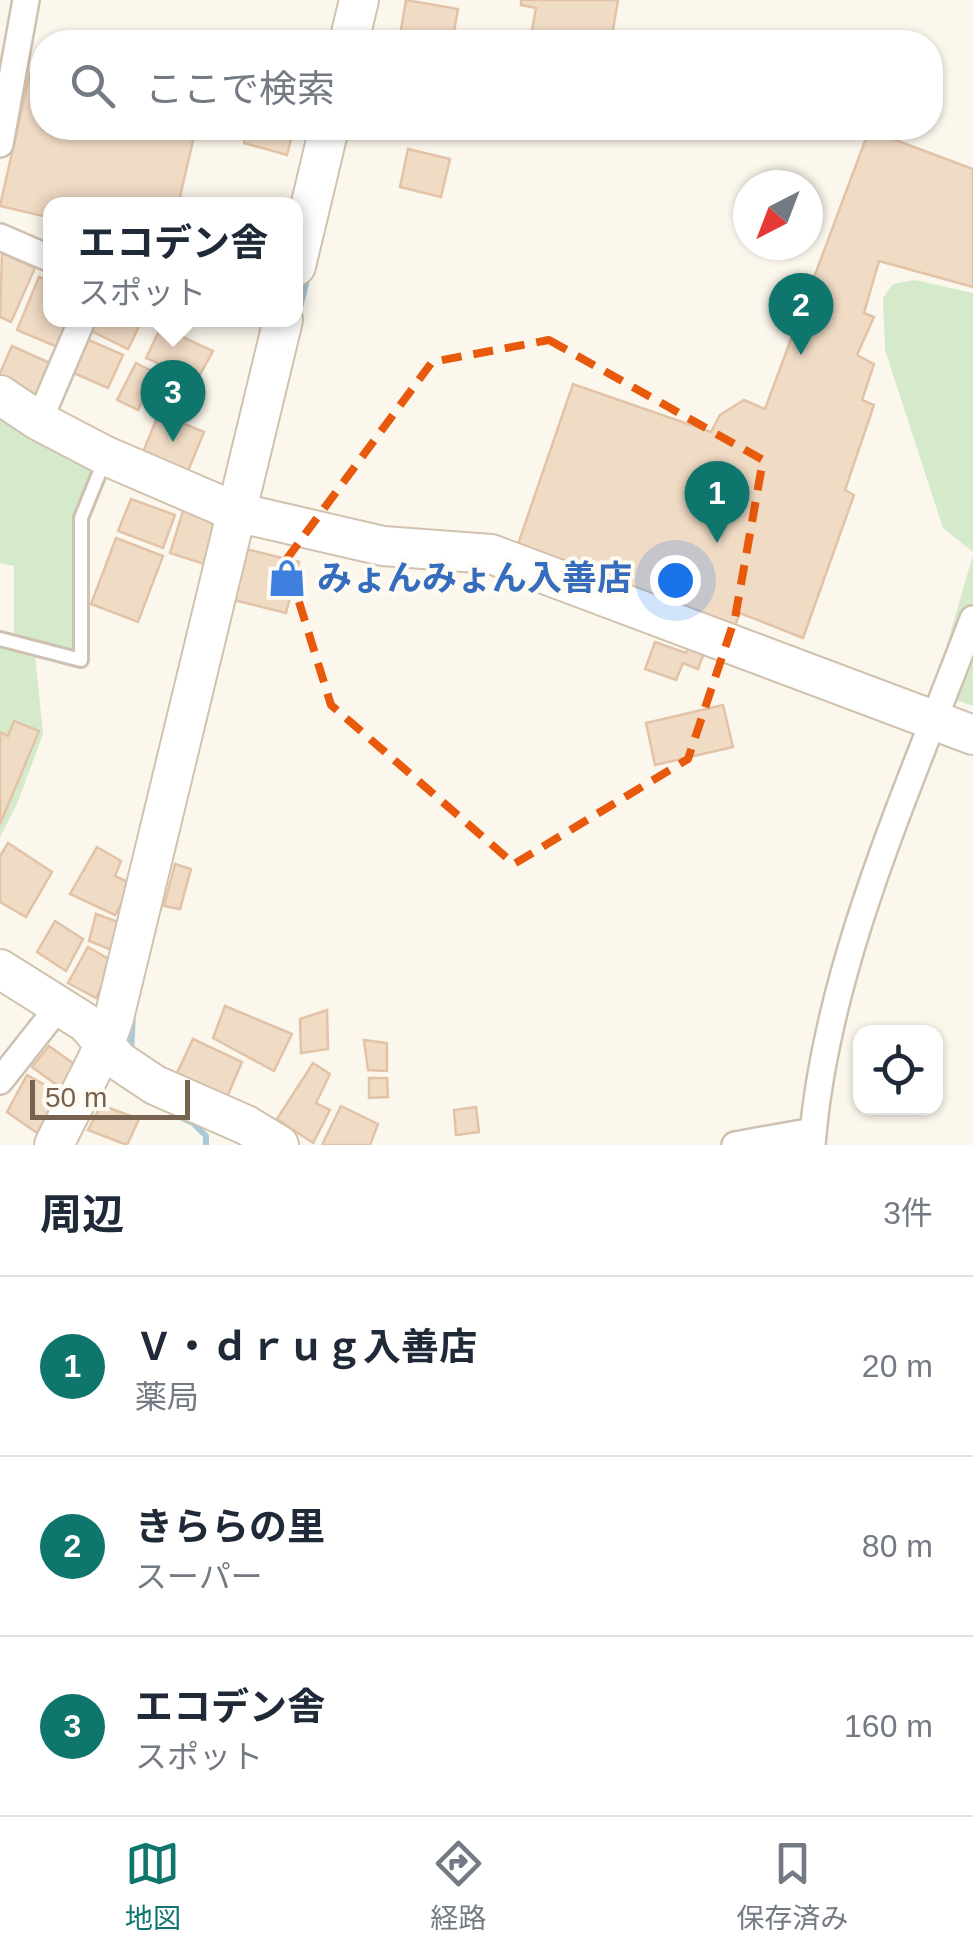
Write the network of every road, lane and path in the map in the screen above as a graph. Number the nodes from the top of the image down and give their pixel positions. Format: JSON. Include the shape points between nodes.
{"nodes":[{"id":1,"x":26,"y":0,"type":"edge"},
{"id":2,"x":360,"y":0,"type":"edge"},
{"id":3,"x":352,"y":30,"type":"edge"},
{"id":4,"x":326,"y":140,"type":"edge"},
{"id":5,"x":0,"y":144,"type":"edge"},
{"id":6,"x":0,"y":237,"type":"edge"},
{"id":7,"x":303,"y":237,"type":"edge"},
{"id":8,"x":43,"y":256,"type":"edge"},
{"id":9,"x":79,"y":327,"type":"edge"},
{"id":10,"x":281,"y":327,"type":"edge"},
{"id":11,"x":0,"y":395,"type":"edge"},
{"id":12,"x":39,"y":421,"type":"junction"},
{"id":13,"x":106,"y":456,"type":"junction"},
{"id":14,"x":236,"y":512,"type":"junction"},
{"id":15,"x":973,"y":619,"type":"edge"},
{"id":16,"x":0,"y":639,"type":"edge"},
{"id":17,"x":935,"y":720,"type":"junction"},
{"id":18,"x":973,"y":734,"type":"edge"},
{"id":19,"x":0,"y":969,"type":"edge"},
{"id":20,"x":60,"y":1005,"type":"junction"},
{"id":21,"x":105,"y":1046,"type":"junction"},
{"id":22,"x":0,"y":1081,"type":"edge"},
{"id":23,"x":813,"y":1138,"type":"edge"},
{"id":24,"x":54,"y":1145,"type":"edge"},
{"id":25,"x":279,"y":1145,"type":"edge"},
{"id":26,"x":735,"y":1145,"type":"edge"}],
"edges":[{"from":1,"to":5,"type":"street"},
{"from":2,"to":3,"type":"street"},
{"from":4,"to":7,"type":"street"},
{"from":6,"to":8,"type":"street"},
{"from":9,"to":12,"type":"street"},
{"from":10,"to":14,"type":"street"},
{"from":11,"to":12,"type":"street"},
{"from":12,"to":13,"type":"street"},
{"from":13,"to":14,"type":"street"},
{"from":13,"to":16,"type":"lane","via":[[80,518],[81,660]]},
{"from":14,"to":17,"type":"street","via":[[383,546],[491,554]]},
{"from":14,"to":21,"type":"street"},
{"from":15,"to":17,"type":"street"},
{"from":17,"to":18,"type":"street"},
{"from":17,"to":23,"type":"street","via":[[852,944],[817,1088]]},
{"from":19,"to":20,"type":"street"},
{"from":20,"to":21,"type":"street"},
{"from":20,"to":22,"type":"street"},
{"from":21,"to":24,"type":"street"},
{"from":21,"to":25,"type":"street","via":[[154,1085]]},
{"from":23,"to":26,"type":"street"}]}
